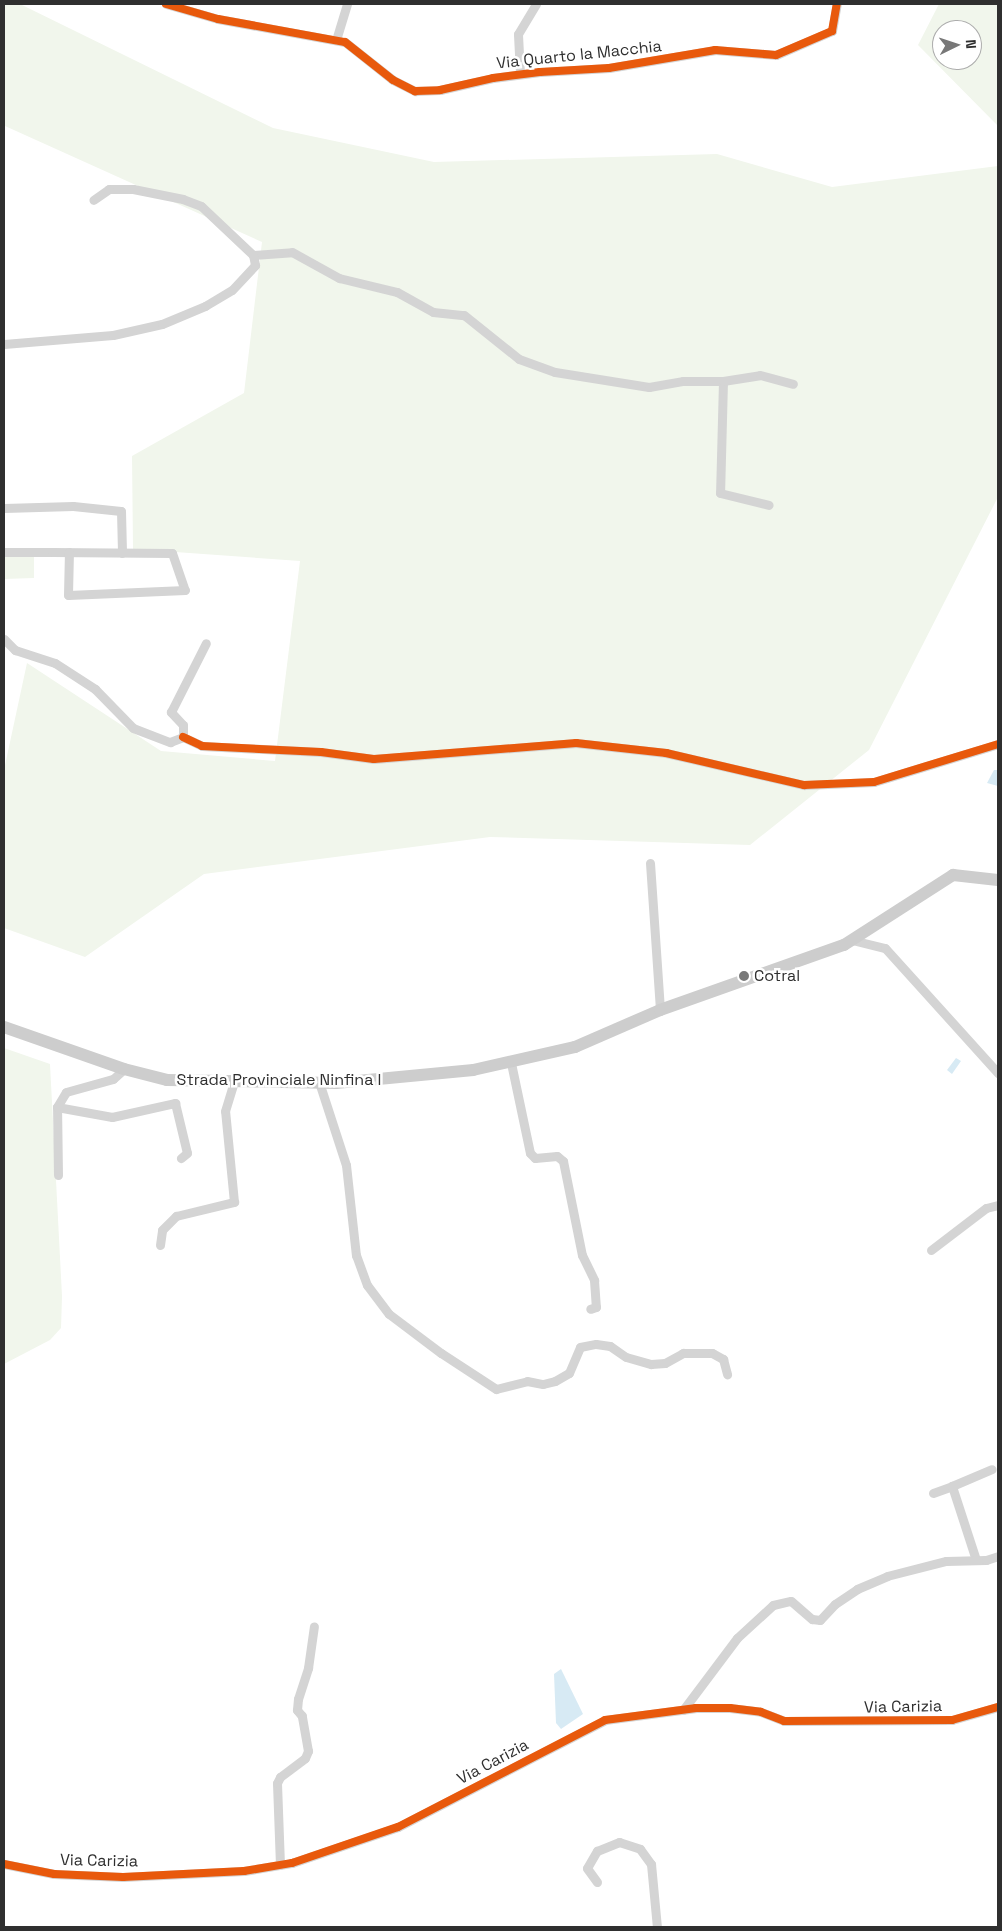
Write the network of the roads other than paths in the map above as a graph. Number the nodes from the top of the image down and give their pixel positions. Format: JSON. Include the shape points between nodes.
{"nodes":[{"id":1,"x":166,"y":4,"type":"edge"},
{"id":2,"x":348,"y":4,"type":"edge"},
{"id":3,"x":536,"y":4,"type":"edge"},
{"id":4,"x":837,"y":4,"type":"edge"},
{"id":5,"x":336,"y":40,"type":"junction"},
{"id":6,"x":520,"y":74,"type":"junction"},
{"id":7,"x":93,"y":200,"type":"dead end"},
{"id":8,"x":253,"y":256,"type":"junction"},
{"id":9,"x":4,"y":344,"type":"edge"},
{"id":10,"x":723,"y":381,"type":"junction"},
{"id":11,"x":793,"y":384,"type":"dead end"},
{"id":12,"x":769,"y":505,"type":"dead end"},
{"id":13,"x":4,"y":508,"type":"edge"},
{"id":14,"x":4,"y":552,"type":"edge"},
{"id":15,"x":69,"y":552,"type":"junction"},
{"id":16,"x":122,"y":552,"type":"junction"},
{"id":17,"x":4,"y":639,"type":"edge"},
{"id":18,"x":206,"y":643,"type":"dead end"},
{"id":19,"x":183,"y":737,"type":"junction"},
{"id":20,"x":998,"y":744,"type":"edge"},
{"id":21,"x":650,"y":863,"type":"dead end"},
{"id":22,"x":998,"y":880,"type":"edge"},
{"id":23,"x":852,"y":940,"type":"junction"},
{"id":24,"x":660,"y":1010,"type":"junction"},
{"id":25,"x":4,"y":1027,"type":"edge"},
{"id":26,"x":511,"y":1063,"type":"junction"},
{"id":27,"x":124,"y":1069,"type":"junction"},
{"id":28,"x":998,"y":1073,"type":"edge"},
{"id":29,"x":234,"y":1081,"type":"junction"},
{"id":30,"x":319,"y":1082,"type":"junction"},
{"id":31,"x":57,"y":1107,"type":"junction"},
{"id":32,"x":181,"y":1158,"type":"dead end"},
{"id":33,"x":58,"y":1175,"type":"dead end"},
{"id":34,"x":998,"y":1205,"type":"edge"},
{"id":35,"x":160,"y":1245,"type":"dead end"},
{"id":36,"x":930,"y":1250,"type":"dead end"},
{"id":37,"x":590,"y":1310,"type":"dead end"},
{"id":38,"x":727,"y":1374,"type":"dead end"},
{"id":39,"x":992,"y":1469,"type":"dead end"},
{"id":40,"x":952,"y":1486,"type":"junction"},
{"id":41,"x":933,"y":1493,"type":"dead end"},
{"id":42,"x":998,"y":1556,"type":"edge"},
{"id":43,"x":976,"y":1560,"type":"junction"},
{"id":44,"x":314,"y":1626,"type":"dead end"},
{"id":45,"x":998,"y":1707,"type":"edge"},
{"id":46,"x":683,"y":1710,"type":"junction"},
{"id":47,"x":4,"y":1864,"type":"edge"},
{"id":48,"x":280,"y":1865,"type":"junction"},
{"id":49,"x":597,"y":1882,"type":"dead end"},
{"id":50,"x":652,"y":1894,"type":"junction"},
{"id":51,"x":642,"y":1895,"type":"dead end"},
{"id":52,"x":657,"y":1927,"type":"edge"}],
"edges":[{"from":1,"to":5,"type":"street","name":"Via Quarto la Macchia","via":[[218,19]]},
{"from":2,"to":5,"type":"street"},
{"from":3,"to":6,"type":"street","via":[[518,34]]},
{"from":4,"to":6,"type":"street","name":"Via Quarto la Macchia","via":[[832,31],[776,55],[715,50],[608,68]]},
{"from":5,"to":6,"type":"street","name":"Via Quarto la Macchia","via":[[345,42],[393,80],[415,91],[440,90]]},
{"from":7,"to":8,"type":"street","via":[[109,189],[133,189],[184,199],[200,206]]},
{"from":8,"to":9,"type":"street","via":[[254,265],[232,290],[205,306],[162,324],[113,335]]},
{"from":8,"to":10,"type":"street","via":[[292,252],[339,278],[397,292],[433,312],[464,315],[520,358],[555,372],[649,386],[683,380]]},
{"from":10,"to":11,"type":"street","via":[[760,375]]},
{"from":10,"to":12,"type":"street","via":[[720,493]]},
{"from":13,"to":16,"type":"street","via":[[73,506],[120,511]]},
{"from":14,"to":15,"type":"street"},
{"from":15,"to":16,"type":"street"},
{"from":15,"to":16,"type":"street","via":[[68,595],[185,590],[172,553]]},
{"from":17,"to":19,"type":"street","via":[[15,650],[55,663],[95,690],[133,728],[170,742]]},
{"from":18,"to":19,"type":"street","via":[[171,712],[183,725]]},
{"from":19,"to":20,"type":"street","via":[[202,746],[321,752],[374,759],[576,743],[666,754],[804,786],[874,782]]},
{"from":21,"to":24,"type":"street"},
{"from":22,"to":23,"type":"main road","name":"Strada Provinciale Ninfina I","via":[[953,874]]},
{"from":23,"to":24,"type":"main road","name":"Strada Provinciale Ninfina I","via":[[784,968]]},
{"from":23,"to":28,"type":"street","via":[[885,948]]},
{"from":24,"to":26,"type":"main road","name":"Strada Provinciale Ninfina I","via":[[594,1041]]},
{"from":25,"to":27,"type":"main road","name":"Strada Provinciale Ninfina I"},
{"from":26,"to":30,"type":"main road","name":"Strada Provinciale Ninfina I","via":[[404,1078]]},
{"from":26,"to":37,"type":"street","via":[[530,1153],[535,1158],[557,1156],[563,1160],[582,1256],[594,1280],[596,1308]]},
{"from":27,"to":29,"type":"main road","name":"Strada Provinciale Ninfina I","via":[[167,1080]]},
{"from":27,"to":31,"type":"street","via":[[113,1079],[66,1092]]},
{"from":29,"to":30,"type":"main road","name":"Strada Provinciale Ninfina I"},
{"from":29,"to":35,"type":"street","via":[[225,1111],[234,1202],[176,1216],[162,1230]]},
{"from":30,"to":38,"type":"street","via":[[346,1165],[356,1256],[367,1285],[389,1314],[441,1353],[496,1389],[527,1381],[550,1383],[569,1373],[580,1347],[596,1344],[610,1346],[626,1357],[651,1364],[665,1363],[676,1354],[712,1352],[723,1359]]},
{"from":31,"to":32,"type":"street","via":[[112,1117],[175,1103],[187,1153]]},
{"from":31,"to":33,"type":"street"},
{"from":34,"to":36,"type":"street","via":[[986,1208]]},
{"from":39,"to":40,"type":"street"},
{"from":40,"to":41,"type":"street"},
{"from":40,"to":43,"type":"street"},
{"from":42,"to":43,"type":"street"},
{"from":43,"to":46,"type":"street","via":[[946,1561],[888,1576],[857,1589],[835,1604],[820,1620],[812,1619],[791,1601],[773,1605],[737,1638]]},
{"from":44,"to":48,"type":"street","via":[[297,1710],[302,1716],[308,1751],[305,1758],[280,1777],[278,1783]]},
{"from":45,"to":46,"type":"street","name":"Via Carizia","via":[[952,1720],[825,1722],[784,1721],[761,1712],[730,1708]]},
{"from":46,"to":48,"type":"street","name":"Via Carizia","via":[[605,1720],[398,1827]]},
{"from":47,"to":48,"type":"street","name":"Via Carizia","via":[[54,1874],[123,1877],[244,1872]]},
{"from":49,"to":50,"type":"street","via":[[587,1868],[597,1851],[619,1842],[640,1849],[652,1864]]},
{"from":50,"to":51,"type":"street"},
{"from":50,"to":52,"type":"street"}]}
